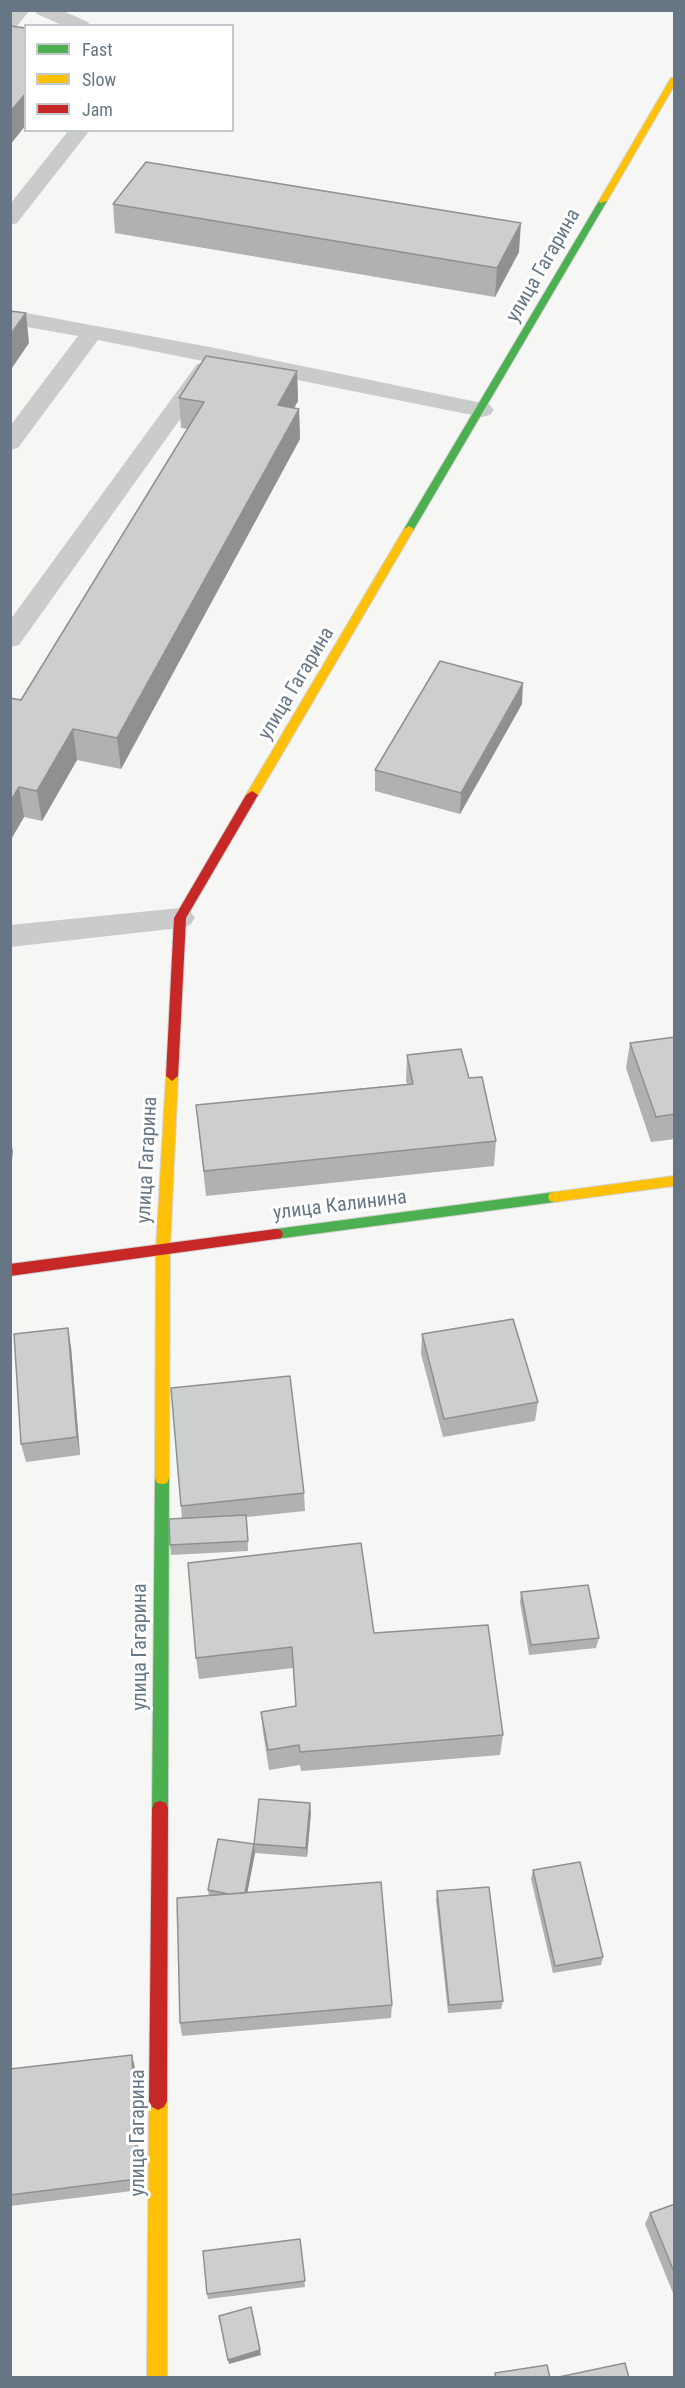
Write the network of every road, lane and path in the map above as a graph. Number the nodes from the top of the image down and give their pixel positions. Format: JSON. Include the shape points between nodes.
{"nodes":[{"id":1,"x":21,"y":10,"type":"edge"},
{"id":2,"x":44,"y":10,"type":"edge"},
{"id":3,"x":10,"y":22,"type":"edge"},
{"id":4,"x":76,"y":24,"type":"edge"},
{"id":5,"x":675,"y":80,"type":"edge"},
{"id":6,"x":78,"y":132,"type":"edge"},
{"id":7,"x":10,"y":219,"type":"edge"},
{"id":8,"x":10,"y":317,"type":"edge"},
{"id":9,"x":93,"y":332,"type":"junction"},
{"id":10,"x":215,"y":355,"type":"junction"},
{"id":11,"x":482,"y":410,"type":"junction"},
{"id":12,"x":10,"y":443,"type":"edge"},
{"id":13,"x":10,"y":639,"type":"edge"},
{"id":14,"x":180,"y":918,"type":"junction"},
{"id":15,"x":10,"y":936,"type":"edge"},
{"id":16,"x":675,"y":1182,"type":"edge"},
{"id":17,"x":163,"y":1249,"type":"junction"},
{"id":18,"x":10,"y":1270,"type":"edge"},
{"id":19,"x":157,"y":2378,"type":"edge"}],
"edges":[{"from":1,"to":3,"type":"street"},
{"from":2,"to":4,"type":"street"},
{"from":5,"to":11,"type":"street","name":"улица Гагарина"},
{"from":6,"to":7,"type":"street"},
{"from":8,"to":9,"type":"street"},
{"from":9,"to":10,"type":"street"},
{"from":9,"to":12,"type":"street"},
{"from":10,"to":11,"type":"street"},
{"from":10,"to":13,"type":"street"},
{"from":11,"to":14,"type":"street","name":"улица Гагарина"},
{"from":14,"to":15,"type":"street"},
{"from":14,"to":17,"type":"street","name":"улица Гагарина"},
{"from":16,"to":17,"type":"street","name":"улица Калинина"},
{"from":17,"to":18,"type":"street","name":"улица Калинина"},
{"from":17,"to":19,"type":"street","name":"улица Гагарина"}]}
